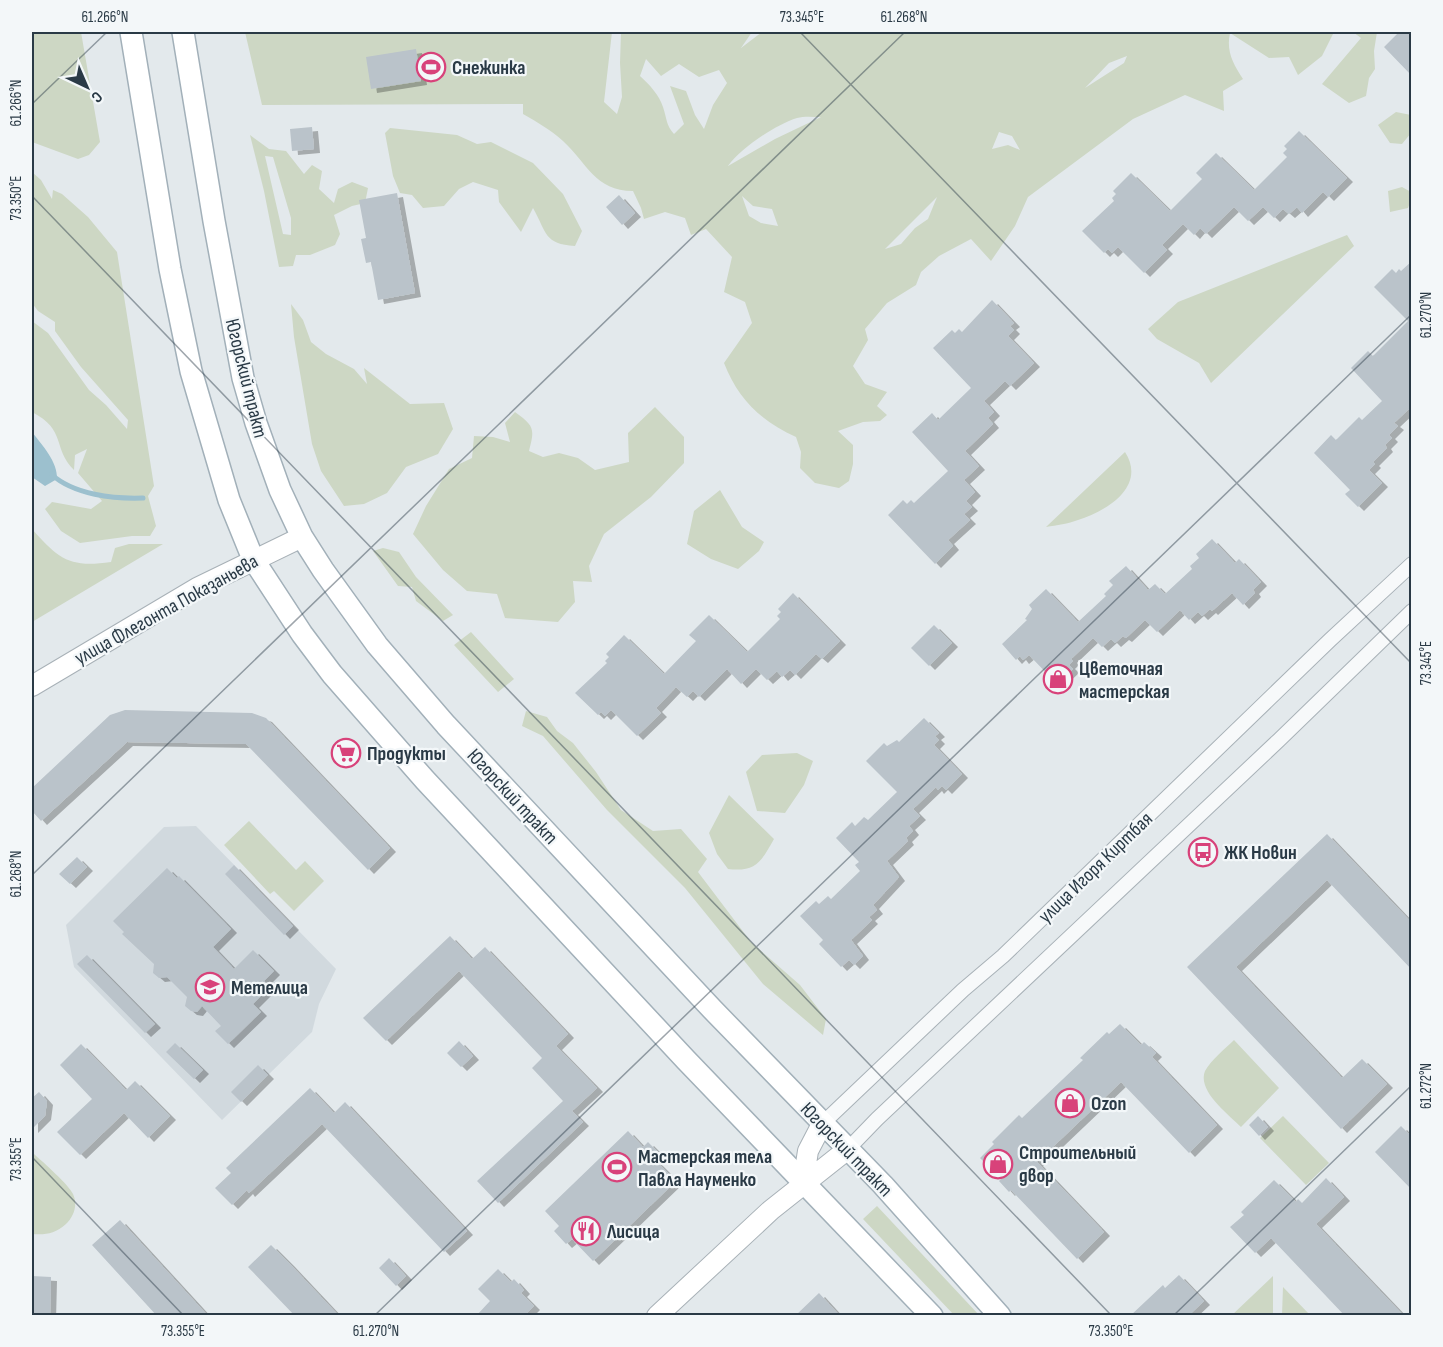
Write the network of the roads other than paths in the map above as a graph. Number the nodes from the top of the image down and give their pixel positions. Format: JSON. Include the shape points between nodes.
{"nodes":[{"id":1,"x":131,"y":32,"type":"edge"},
{"id":2,"x":183,"y":32,"type":"edge"},
{"id":3,"x":302,"y":537,"type":"junction"},
{"id":4,"x":253,"y":559,"type":"junction"},
{"id":5,"x":1412,"y":564,"type":"edge"},
{"id":6,"x":1412,"y":611,"type":"edge"},
{"id":7,"x":32,"y":686,"type":"edge"},
{"id":8,"x":822,"y":1124,"type":"junction"},
{"id":9,"x":848,"y":1149,"type":"junction"},
{"id":10,"x":803,"y":1183,"type":"junction"},
{"id":11,"x":657,"y":1316,"type":"edge"},
{"id":12,"x":932,"y":1316,"type":"edge"},
{"id":13,"x":1000,"y":1316,"type":"edge"}],
"edges":[{"from":1,"to":4,"type":"main road","via":[[191,370],[229,500]]},
{"from":2,"to":3,"type":"main road","name":"Югорский тракт","via":[[243,378],[275,477]]},
{"from":3,"to":4,"type":"main road","name":"улица Флегонта Показаньева"},
{"from":3,"to":8,"type":"main road","name":"Югорский тракт","via":[[346,604],[410,684]]},
{"from":4,"to":7,"type":"main road","name":"улица Флегонта Показаньева"},
{"from":4,"to":10,"type":"main road","via":[[302,634],[364,711]]},
{"from":5,"to":8,"type":"street","name":"улица Игоря Киртбая"},
{"from":6,"to":9,"type":"street","name":"улица Игоря Киртбая"},
{"from":8,"to":9,"type":"main road","name":"Югорский тракт"},
{"from":8,"to":10,"type":"main road","name":"улица Игоря Киртбая","via":[[808,1151]]},
{"from":9,"to":10,"type":"main road","name":"улица Игоря Киртбая"},
{"from":9,"to":13,"type":"main road","name":"Югорский тракт"},
{"from":10,"to":11,"type":"main road","name":"улица Игоря Киртбая"},
{"from":10,"to":12,"type":"main road"}]}
